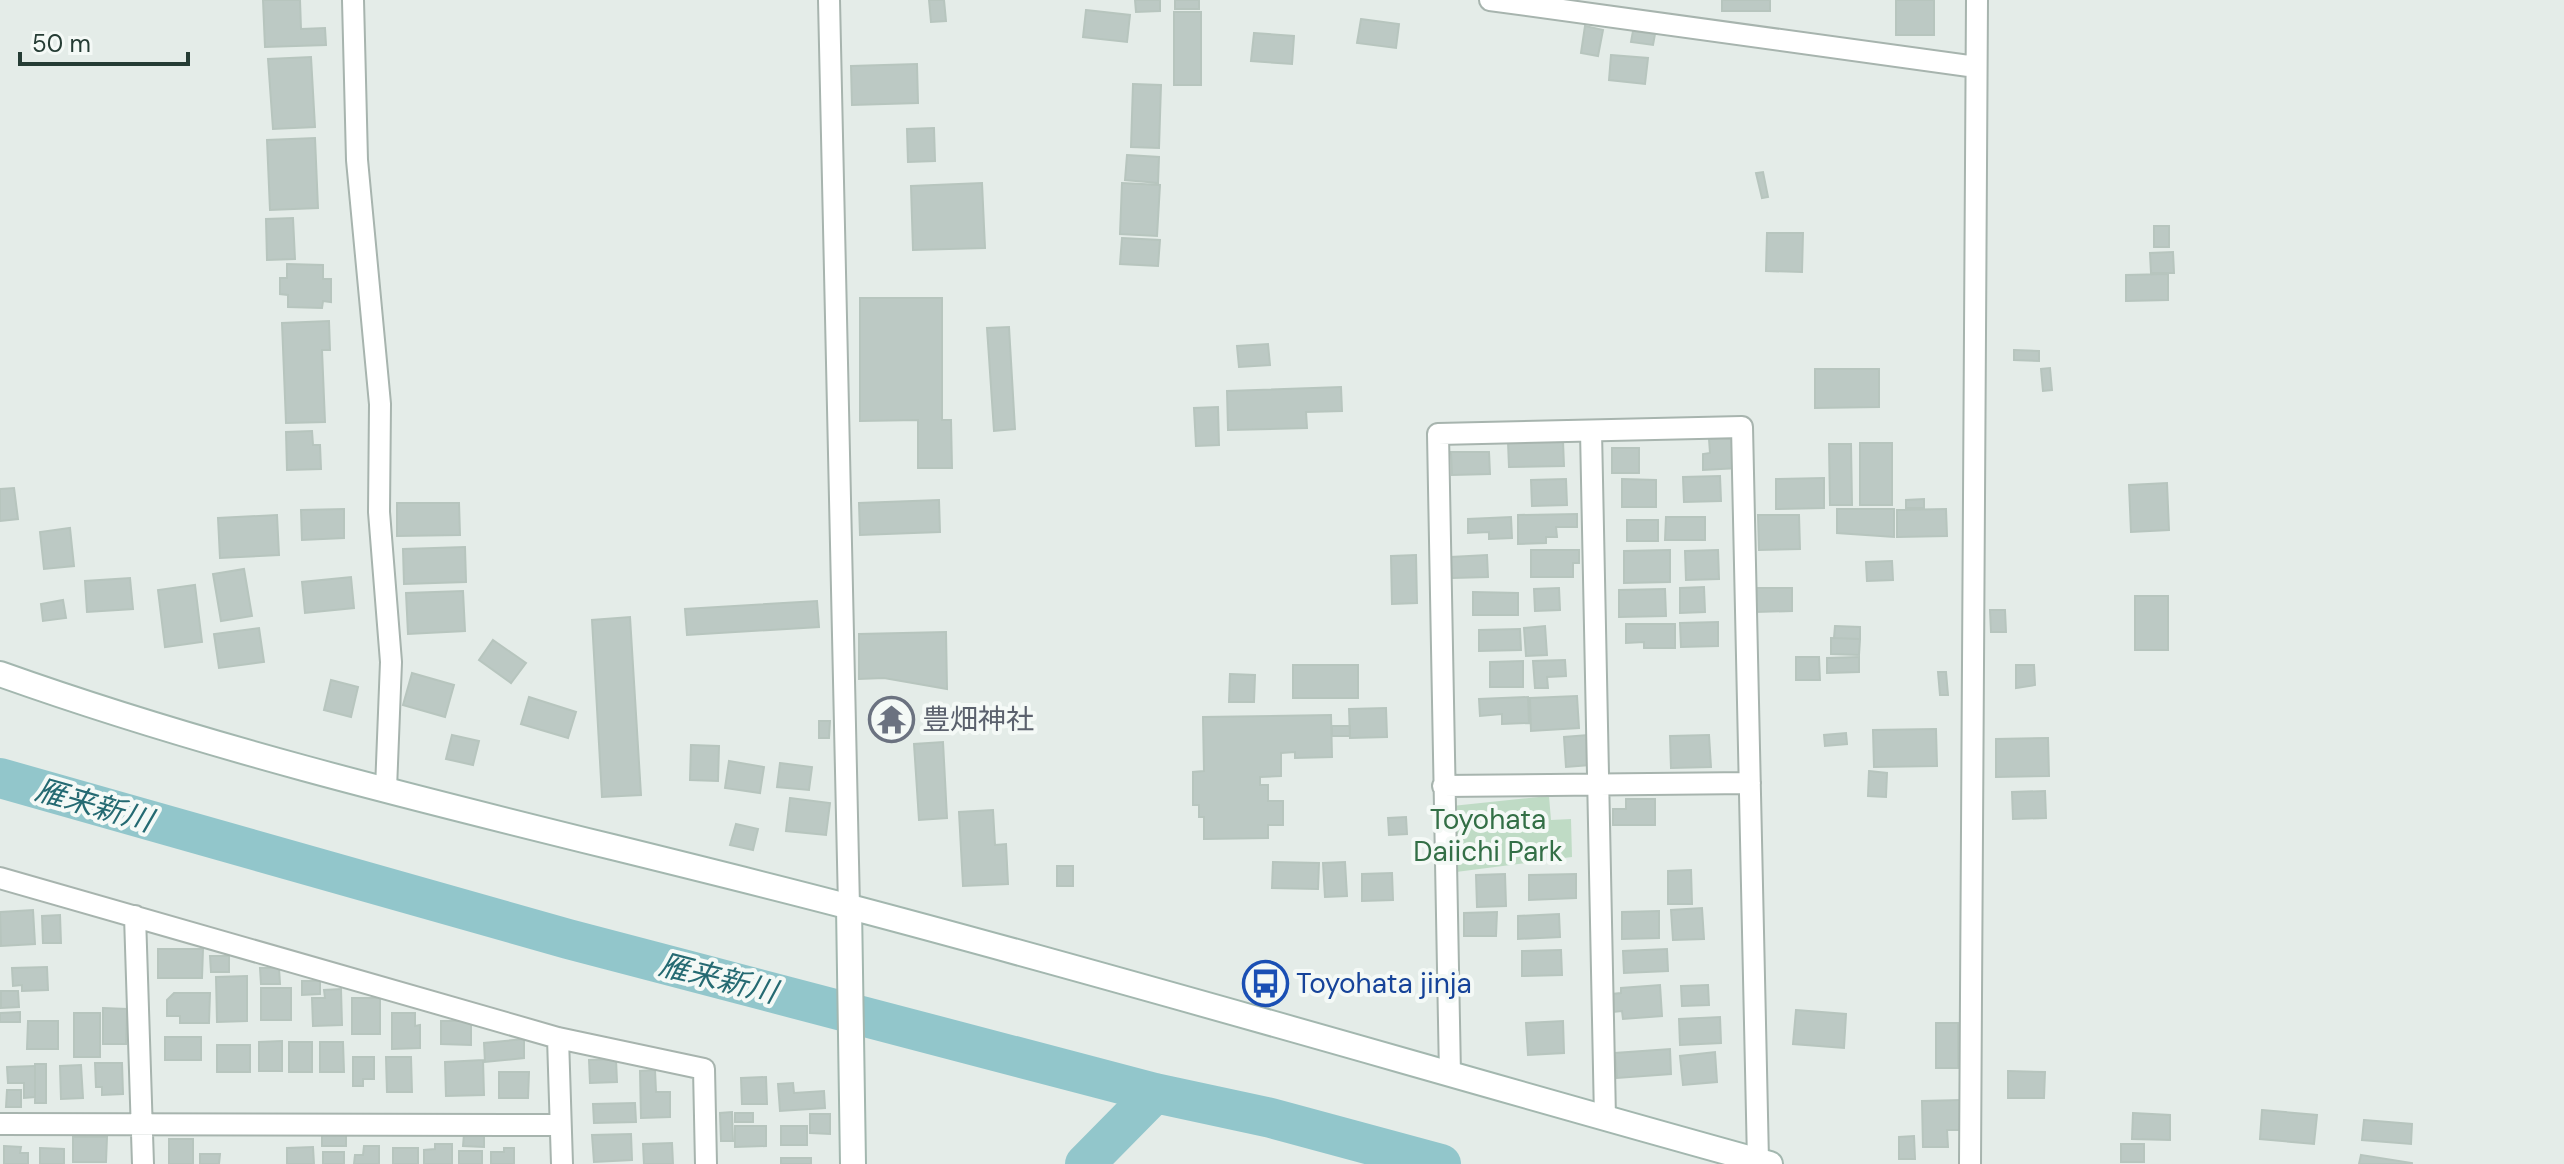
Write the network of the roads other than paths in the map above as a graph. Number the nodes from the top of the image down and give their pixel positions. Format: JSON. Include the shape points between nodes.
{"nodes":[{"id":1,"x":353,"y":0,"type":"edge"},
{"id":2,"x":829,"y":0,"type":"edge"},
{"id":3,"x":1490,"y":0,"type":"edge"},
{"id":4,"x":1977,"y":0,"type":"edge"},
{"id":5,"x":1976,"y":67,"type":"junction"},
{"id":6,"x":1591,"y":431,"type":"junction"},
{"id":7,"x":0,"y":674,"type":"edge"},
{"id":8,"x":1599,"y":783,"type":"junction"},
{"id":9,"x":1750,"y":783,"type":"junction"},
{"id":10,"x":1443,"y":786,"type":"junction"},
{"id":11,"x":386,"y":789,"type":"junction"},
{"id":12,"x":0,"y":878,"type":"edge"},
{"id":13,"x":849,"y":907,"type":"junction"},
{"id":14,"x":135,"y":916,"type":"junction"},
{"id":15,"x":558,"y":1038,"type":"junction"},
{"id":16,"x":1450,"y":1075,"type":"junction"},
{"id":17,"x":1605,"y":1118,"type":"junction"},
{"id":18,"x":0,"y":1124,"type":"edge"},
{"id":19,"x":142,"y":1124,"type":"junction"},
{"id":20,"x":560,"y":1125,"type":"junction"},
{"id":21,"x":1764,"y":1162,"type":"edge"},
{"id":22,"x":143,"y":1164,"type":"edge"},
{"id":23,"x":562,"y":1164,"type":"edge"},
{"id":24,"x":706,"y":1164,"type":"edge"},
{"id":25,"x":853,"y":1164,"type":"edge"},
{"id":26,"x":1970,"y":1164,"type":"edge"}],
"edges":[{"from":1,"to":11,"type":"street","via":[[357,160],[380,404],[379,512],[391,662]]},
{"from":2,"to":13,"type":"street"},
{"from":3,"to":5,"type":"street"},
{"from":4,"to":5,"type":"street"},
{"from":5,"to":26,"type":"street"},
{"from":6,"to":8,"type":"street"},
{"from":6,"to":9,"type":"street","via":[[1742,427]]},
{"from":6,"to":10,"type":"street","via":[[1438,434]]},
{"from":7,"to":11,"type":"street","via":[[108,712]]},
{"from":8,"to":9,"type":"street"},
{"from":8,"to":10,"type":"street"},
{"from":8,"to":17,"type":"street"},
{"from":9,"to":21,"type":"street"},
{"from":10,"to":16,"type":"street"},
{"from":11,"to":13,"type":"street"},
{"from":12,"to":14,"type":"street"},
{"from":13,"to":16,"type":"street"},
{"from":13,"to":25,"type":"street"},
{"from":14,"to":15,"type":"street"},
{"from":14,"to":19,"type":"street"},
{"from":15,"to":20,"type":"street"},
{"from":15,"to":24,"type":"street","via":[[704,1069]]},
{"from":16,"to":17,"type":"street"},
{"from":17,"to":21,"type":"street"},
{"from":18,"to":19,"type":"street"},
{"from":19,"to":20,"type":"street"},
{"from":19,"to":22,"type":"street"},
{"from":20,"to":23,"type":"street"}]}
